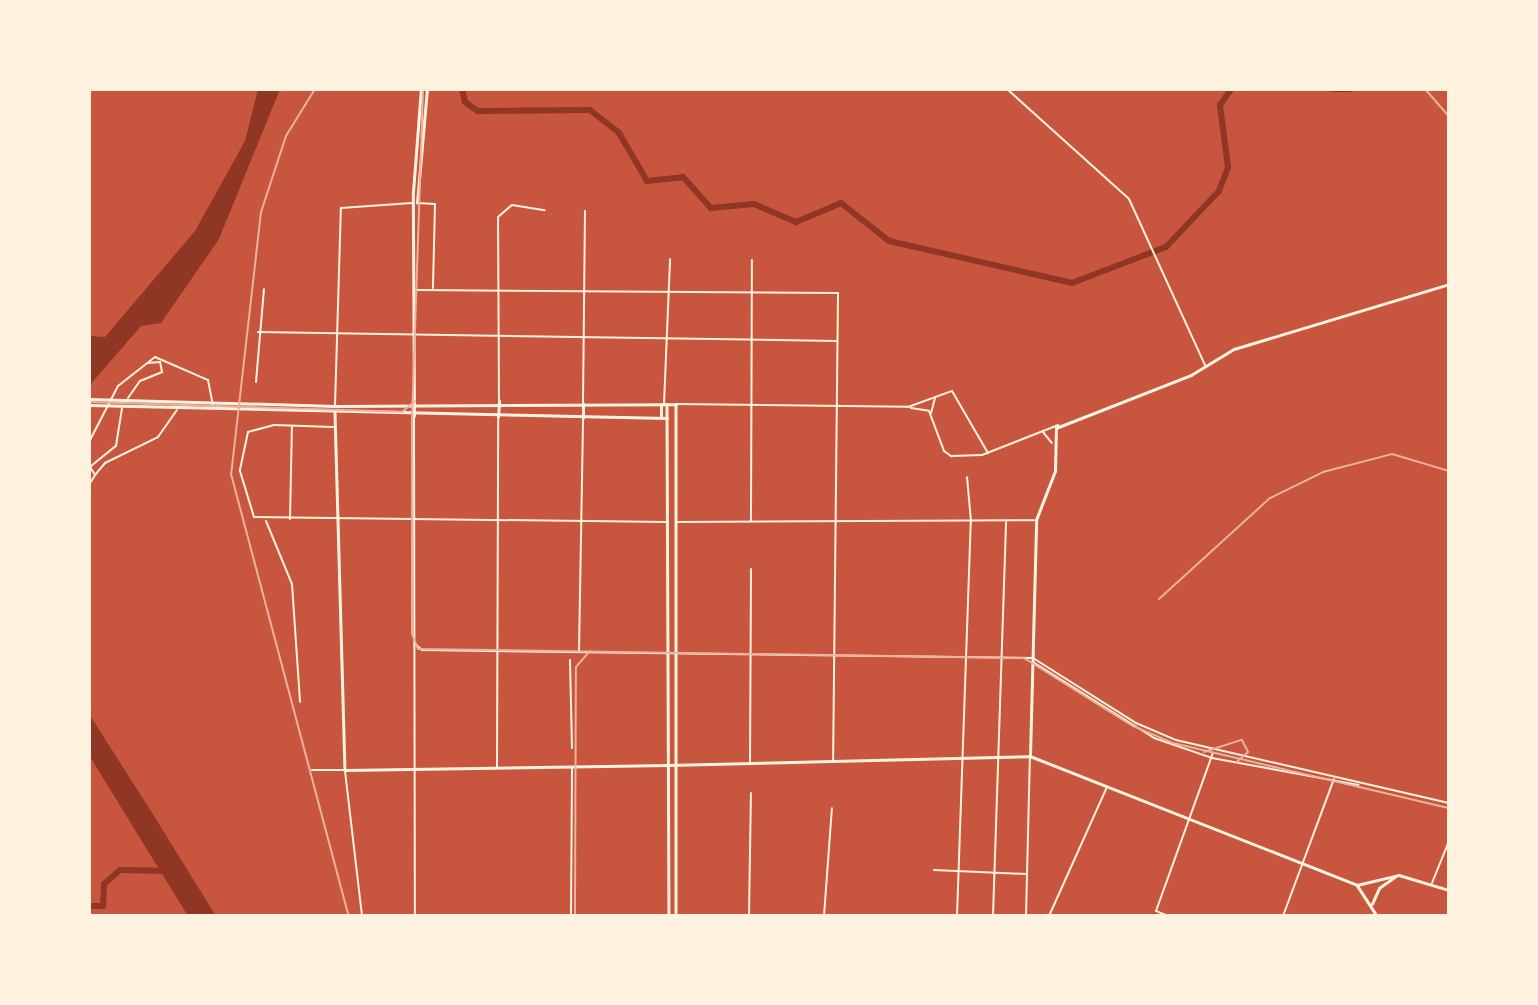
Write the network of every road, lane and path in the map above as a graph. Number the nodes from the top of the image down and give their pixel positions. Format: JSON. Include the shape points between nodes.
{"nodes":[{"id":1,"x":421,"y":89,"type":"edge"},
{"id":2,"x":427,"y":89,"type":"edge"},
{"id":3,"x":1007,"y":89,"type":"edge"},
{"id":4,"x":425,"y":126,"type":"junction"},
{"id":5,"x":418,"y":130,"type":"junction"},
{"id":6,"x":416,"y":203,"type":"junction"},
{"id":7,"x":545,"y":210,"type":"dead end"},
{"id":8,"x":585,"y":211,"type":"dead end"},
{"id":9,"x":670,"y":259,"type":"dead end"},
{"id":10,"x":752,"y":260,"type":"dead end"},
{"id":11,"x":1449,"y":284,"type":"edge"},
{"id":12,"x":498,"y":288,"type":"junction"},
{"id":13,"x":264,"y":289,"type":"dead end"},
{"id":14,"x":432,"y":289,"type":"junction"},
{"id":15,"x":584,"y":289,"type":"junction"},
{"id":16,"x":415,"y":290,"type":"junction"},
{"id":17,"x":667,"y":290,"type":"junction"},
{"id":18,"x":752,"y":290,"type":"junction"},
{"id":19,"x":258,"y":332,"type":"junction"},
{"id":20,"x":336,"y":337,"type":"junction"},
{"id":21,"x":499,"y":337,"type":"junction"},
{"id":22,"x":416,"y":339,"type":"junction"},
{"id":23,"x":582,"y":339,"type":"junction"},
{"id":24,"x":665,"y":339,"type":"junction"},
{"id":25,"x":751,"y":341,"type":"junction"},
{"id":26,"x":837,"y":341,"type":"junction"},
{"id":27,"x":147,"y":363,"type":"junction"},
{"id":28,"x":1205,"y":366,"type":"junction"},
{"id":29,"x":256,"y":382,"type":"dead end"},
{"id":30,"x":936,"y":397,"type":"junction"},
{"id":31,"x":89,"y":398,"type":"edge"},
{"id":32,"x":127,"y":401,"type":"junction"},
{"id":33,"x":499,"y":401,"type":"junction"},
{"id":34,"x":583,"y":403,"type":"junction"},
{"id":35,"x":663,"y":404,"type":"junction"},
{"id":36,"x":676,"y":404,"type":"junction"},
{"id":37,"x":89,"y":405,"type":"edge"},
{"id":38,"x":214,"y":405,"type":"junction"},
{"id":39,"x":414,"y":405,"type":"junction"},
{"id":40,"x":751,"y":405,"type":"junction"},
{"id":41,"x":335,"y":407,"type":"junction"},
{"id":42,"x":836,"y":407,"type":"junction"},
{"id":43,"x":908,"y":407,"type":"junction"},
{"id":44,"x":121,"y":408,"type":"junction"},
{"id":45,"x":177,"y":410,"type":"junction"},
{"id":46,"x":335,"y":413,"type":"junction"},
{"id":47,"x":932,"y":414,"type":"junction"},
{"id":48,"x":414,"y":415,"type":"junction"},
{"id":49,"x":498,"y":417,"type":"junction"},
{"id":50,"x":583,"y":418,"type":"junction"},
{"id":51,"x":667,"y":418,"type":"junction"},
{"id":52,"x":658,"y":419,"type":"junction"},
{"id":53,"x":1058,"y":425,"type":"junction"},
{"id":54,"x":292,"y":426,"type":"junction"},
{"id":55,"x":334,"y":427,"type":"junction"},
{"id":56,"x":1042,"y":432,"type":"junction"},
{"id":57,"x":89,"y":442,"type":"edge"},
{"id":58,"x":1052,"y":443,"type":"junction"},
{"id":59,"x":988,"y":453,"type":"junction"},
{"id":60,"x":90,"y":465,"type":"edge"},
{"id":61,"x":95,"y":475,"type":"junction"},
{"id":62,"x":967,"y":477,"type":"dead end"},
{"id":63,"x":89,"y":485,"type":"edge"},
{"id":64,"x":266,"y":519,"type":"junction"},
{"id":65,"x":290,"y":519,"type":"junction"},
{"id":66,"x":335,"y":519,"type":"junction"},
{"id":67,"x":414,"y":519,"type":"junction"},
{"id":68,"x":498,"y":520,"type":"junction"},
{"id":69,"x":1036,"y":520,"type":"junction"},
{"id":70,"x":582,"y":521,"type":"junction"},
{"id":71,"x":971,"y":521,"type":"junction"},
{"id":72,"x":1006,"y":521,"type":"junction"},
{"id":73,"x":667,"y":522,"type":"junction"},
{"id":74,"x":675,"y":522,"type":"junction"},
{"id":75,"x":751,"y":522,"type":"junction"},
{"id":76,"x":835,"y":522,"type":"junction"},
{"id":77,"x":751,"y":569,"type":"dead end"},
{"id":78,"x":667,"y":598,"type":"junction"},
{"id":79,"x":675,"y":598,"type":"junction"},
{"id":80,"x":414,"y":643,"type":"junction"},
{"id":81,"x":495,"y":651,"type":"junction"},
{"id":82,"x":579,"y":652,"type":"junction"},
{"id":83,"x":667,"y":653,"type":"junction"},
{"id":84,"x":675,"y":653,"type":"junction"},
{"id":85,"x":749,"y":654,"type":"junction"},
{"id":86,"x":834,"y":656,"type":"junction"},
{"id":87,"x":965,"y":657,"type":"junction"},
{"id":88,"x":1002,"y":657,"type":"junction"},
{"id":89,"x":1031,"y":658,"type":"junction"},
{"id":90,"x":570,"y":660,"type":"dead end"},
{"id":91,"x":1033,"y":663,"type":"junction"},
{"id":92,"x":300,"y":702,"type":"dead end"},
{"id":93,"x":1149,"y":729,"type":"junction"},
{"id":94,"x":1146,"y":734,"type":"junction"},
{"id":95,"x":572,"y":748,"type":"dead end"},
{"id":96,"x":1213,"y":752,"type":"junction"},
{"id":97,"x":999,"y":756,"type":"junction"},
{"id":98,"x":1030,"y":756,"type":"junction"},
{"id":99,"x":961,"y":757,"type":"junction"},
{"id":100,"x":1212,"y":758,"type":"junction"},
{"id":101,"x":833,"y":760,"type":"junction"},
{"id":102,"x":750,"y":763,"type":"junction"},
{"id":103,"x":668,"y":765,"type":"junction"},
{"id":104,"x":676,"y":765,"type":"junction"},
{"id":105,"x":572,"y":767,"type":"junction"},
{"id":106,"x":497,"y":768,"type":"junction"},
{"id":107,"x":411,"y":769,"type":"junction"},
{"id":108,"x":313,"y":770,"type":"dead end"},
{"id":109,"x":345,"y":770,"type":"junction"},
{"id":110,"x":1296,"y":770,"type":"junction"},
{"id":111,"x":1294,"y":776,"type":"junction"},
{"id":112,"x":1334,"y":779,"type":"junction"},
{"id":113,"x":1332,"y":785,"type":"junction"},
{"id":114,"x":1362,"y":785,"type":"junction"},
{"id":115,"x":1107,"y":787,"type":"junction"},
{"id":116,"x":751,"y":793,"type":"dead end"},
{"id":117,"x":1449,"y":803,"type":"edge"},
{"id":118,"x":832,"y":808,"type":"dead end"},
{"id":119,"x":1189,"y":819,"type":"junction"},
{"id":120,"x":1449,"y":841,"type":"edge"},
{"id":121,"x":1304,"y":864,"type":"junction"},
{"id":122,"x":934,"y":870,"type":"dead end"},
{"id":123,"x":961,"y":870,"type":"junction"},
{"id":124,"x":994,"y":872,"type":"junction"},
{"id":125,"x":1027,"y":874,"type":"junction"},
{"id":126,"x":1399,"y":875,"type":"junction"},
{"id":127,"x":1432,"y":883,"type":"junction"},
{"id":128,"x":1357,"y":885,"type":"junction"},
{"id":129,"x":1449,"y":890,"type":"edge"},
{"id":130,"x":1372,"y":904,"type":"junction"},
{"id":131,"x":362,"y":916,"type":"edge"},
{"id":132,"x":415,"y":916,"type":"edge"},
{"id":133,"x":571,"y":916,"type":"edge"},
{"id":134,"x":669,"y":916,"type":"edge"},
{"id":135,"x":676,"y":916,"type":"edge"},
{"id":136,"x":749,"y":916,"type":"edge"},
{"id":137,"x":824,"y":916,"type":"edge"},
{"id":138,"x":957,"y":916,"type":"edge"},
{"id":139,"x":993,"y":916,"type":"edge"},
{"id":140,"x":1026,"y":916,"type":"edge"},
{"id":141,"x":1049,"y":916,"type":"edge"},
{"id":142,"x":1168,"y":916,"type":"edge"},
{"id":143,"x":1283,"y":916,"type":"edge"},
{"id":144,"x":1377,"y":916,"type":"edge"}],
"edges":[{"from":1,"to":5,"type":"main road"},
{"from":2,"to":4,"type":"main road"},
{"from":3,"to":28,"type":"street","via":[[1129,200]]},
{"from":4,"to":5,"type":"main road"},
{"from":4,"to":6,"type":"main road"},
{"from":5,"to":6,"type":"main road"},
{"from":6,"to":14,"type":"street","via":[[435,204]]},
{"from":6,"to":16,"type":"main road"},
{"from":6,"to":20,"type":"street","via":[[341,208]]},
{"from":7,"to":12,"type":"street","via":[[505,208],[498,217]]},
{"from":8,"to":15,"type":"street"},
{"from":9,"to":17,"type":"street"},
{"from":10,"to":18,"type":"street"},
{"from":11,"to":28,"type":"main road","via":[[1242,346]]},
{"from":12,"to":14,"type":"street"},
{"from":12,"to":15,"type":"street"},
{"from":12,"to":21,"type":"street"},
{"from":13,"to":19,"type":"street"},
{"from":14,"to":16,"type":"street"},
{"from":15,"to":17,"type":"street"},
{"from":15,"to":23,"type":"street"},
{"from":16,"to":22,"type":"main road"},
{"from":17,"to":18,"type":"street"},
{"from":17,"to":24,"type":"street"},
{"from":18,"to":25,"type":"street"},
{"from":18,"to":26,"type":"street","via":[[836,291]]},
{"from":19,"to":20,"type":"street"},
{"from":19,"to":29,"type":"street"},
{"from":20,"to":22,"type":"street"},
{"from":20,"to":41,"type":"street"},
{"from":21,"to":22,"type":"street"},
{"from":21,"to":23,"type":"street"},
{"from":21,"to":33,"type":"street"},
{"from":22,"to":39,"type":"main road"},
{"from":23,"to":24,"type":"street"},
{"from":23,"to":34,"type":"street"},
{"from":24,"to":25,"type":"street"},
{"from":24,"to":35,"type":"street"},
{"from":25,"to":26,"type":"street"},
{"from":25,"to":40,"type":"street"},
{"from":26,"to":42,"type":"street"},
{"from":27,"to":32,"type":"street","via":[[160,362],[162,372],[140,381]]},
{"from":27,"to":38,"type":"street","via":[[169,358],[208,380]]},
{"from":27,"to":57,"type":"street","via":[[116,390]]},
{"from":28,"to":53,"type":"main road"},
{"from":30,"to":43,"type":"street"},
{"from":30,"to":47,"type":"street"},
{"from":30,"to":59,"type":"street","via":[[953,392]]},
{"from":31,"to":32,"type":"main road"},
{"from":32,"to":38,"type":"main road"},
{"from":33,"to":34,"type":"main road"},
{"from":33,"to":39,"type":"main road"},
{"from":33,"to":49,"type":"main road"},
{"from":34,"to":35,"type":"main road"},
{"from":34,"to":50,"type":"main road"},
{"from":35,"to":36,"type":"main road"},
{"from":35,"to":51,"type":"main road"},
{"from":35,"to":52,"type":"main road"},
{"from":36,"to":40,"type":"street"},
{"from":36,"to":74,"type":"main road"},
{"from":37,"to":44,"type":"main road"},
{"from":38,"to":41,"type":"main road"},
{"from":39,"to":41,"type":"main road"},
{"from":39,"to":48,"type":"main road"},
{"from":40,"to":42,"type":"street"},
{"from":40,"to":75,"type":"street"},
{"from":41,"to":46,"type":"main road"},
{"from":42,"to":43,"type":"street"},
{"from":42,"to":76,"type":"street"},
{"from":43,"to":47,"type":"street"},
{"from":44,"to":45,"type":"main road"},
{"from":44,"to":60,"type":"street","via":[[116,446]]},
{"from":45,"to":46,"type":"main road"},
{"from":45,"to":61,"type":"street","via":[[158,437],[105,463]]},
{"from":46,"to":48,"type":"main road"},
{"from":46,"to":55,"type":"main road"},
{"from":47,"to":59,"type":"street","via":[[945,454]]},
{"from":48,"to":49,"type":"main road"},
{"from":48,"to":67,"type":"street"},
{"from":49,"to":50,"type":"main road"},
{"from":49,"to":68,"type":"street"},
{"from":50,"to":52,"type":"main road"},
{"from":50,"to":70,"type":"street"},
{"from":51,"to":52,"type":"main road"},
{"from":51,"to":73,"type":"main road"},
{"from":53,"to":56,"type":"street"},
{"from":53,"to":58,"type":"main road"},
{"from":54,"to":55,"type":"street"},
{"from":54,"to":64,"type":"street","via":[[248,432],[240,471],[243,495],[257,519]]},
{"from":54,"to":65,"type":"street"},
{"from":55,"to":66,"type":"main road"},
{"from":56,"to":58,"type":"street"},
{"from":56,"to":59,"type":"street"},
{"from":58,"to":69,"type":"main road","via":[[1055,471]]},
{"from":60,"to":61,"type":"street"},
{"from":61,"to":63,"type":"street"},
{"from":62,"to":71,"type":"street"},
{"from":64,"to":65,"type":"street"},
{"from":64,"to":92,"type":"street","via":[[292,584]]},
{"from":65,"to":66,"type":"street"},
{"from":66,"to":67,"type":"street"},
{"from":66,"to":109,"type":"main road"},
{"from":67,"to":68,"type":"street"},
{"from":67,"to":80,"type":"street"},
{"from":68,"to":70,"type":"street"},
{"from":68,"to":81,"type":"street"},
{"from":69,"to":72,"type":"street"},
{"from":69,"to":89,"type":"main road"},
{"from":70,"to":73,"type":"street"},
{"from":70,"to":82,"type":"street"},
{"from":71,"to":72,"type":"street"},
{"from":71,"to":76,"type":"street"},
{"from":71,"to":87,"type":"street"},
{"from":72,"to":88,"type":"street"},
{"from":73,"to":74,"type":"main road"},
{"from":73,"to":78,"type":"main road"},
{"from":74,"to":75,"type":"street"},
{"from":74,"to":79,"type":"main road"},
{"from":75,"to":76,"type":"street"},
{"from":76,"to":86,"type":"street"},
{"from":77,"to":85,"type":"street"},
{"from":78,"to":79,"type":"main road"},
{"from":78,"to":83,"type":"main road"},
{"from":79,"to":84,"type":"main road"},
{"from":80,"to":81,"type":"street","via":[[422,650]]},
{"from":80,"to":107,"type":"street"},
{"from":81,"to":82,"type":"street"},
{"from":81,"to":106,"type":"street"},
{"from":82,"to":83,"type":"street"},
{"from":83,"to":84,"type":"street"},
{"from":83,"to":103,"type":"main road"},
{"from":84,"to":85,"type":"street"},
{"from":84,"to":104,"type":"main road"},
{"from":85,"to":86,"type":"street"},
{"from":85,"to":102,"type":"street"},
{"from":86,"to":87,"type":"street"},
{"from":86,"to":101,"type":"street"},
{"from":87,"to":88,"type":"street"},
{"from":87,"to":99,"type":"street"},
{"from":88,"to":89,"type":"street"},
{"from":88,"to":97,"type":"street"},
{"from":89,"to":91,"type":"main road"},
{"from":89,"to":93,"type":"street"},
{"from":90,"to":95,"type":"street"},
{"from":91,"to":94,"type":"street"},
{"from":91,"to":98,"type":"main road"},
{"from":93,"to":94,"type":"street"},
{"from":93,"to":96,"type":"street"},
{"from":94,"to":100,"type":"street"},
{"from":96,"to":100,"type":"street"},
{"from":96,"to":110,"type":"street"},
{"from":97,"to":98,"type":"main road"},
{"from":97,"to":99,"type":"main road"},
{"from":97,"to":124,"type":"street"},
{"from":98,"to":115,"type":"main road"},
{"from":98,"to":125,"type":"street"},
{"from":99,"to":101,"type":"main road"},
{"from":99,"to":123,"type":"street"},
{"from":100,"to":111,"type":"street"},
{"from":100,"to":119,"type":"street"},
{"from":101,"to":102,"type":"main road"},
{"from":102,"to":104,"type":"main road"},
{"from":103,"to":104,"type":"main road"},
{"from":103,"to":105,"type":"main road"},
{"from":103,"to":134,"type":"main road"},
{"from":104,"to":135,"type":"main road"},
{"from":105,"to":106,"type":"main road"},
{"from":105,"to":133,"type":"street"},
{"from":106,"to":107,"type":"main road"},
{"from":107,"to":109,"type":"main road"},
{"from":107,"to":132,"type":"street"},
{"from":108,"to":109,"type":"street"},
{"from":109,"to":131,"type":"street"},
{"from":110,"to":111,"type":"street"},
{"from":110,"to":112,"type":"street"},
{"from":111,"to":113,"type":"street"},
{"from":112,"to":113,"type":"street"},
{"from":112,"to":114,"type":"street"},
{"from":113,"to":114,"type":"street"},
{"from":113,"to":121,"type":"street"},
{"from":114,"to":117,"type":"street"},
{"from":115,"to":119,"type":"main road"},
{"from":115,"to":141,"type":"street"},
{"from":116,"to":136,"type":"street"},
{"from":118,"to":137,"type":"street"},
{"from":119,"to":121,"type":"main road"},
{"from":119,"to":142,"type":"street","via":[[1156,911]]},
{"from":120,"to":127,"type":"street"},
{"from":121,"to":128,"type":"main road"},
{"from":121,"to":143,"type":"street"},
{"from":122,"to":123,"type":"street"},
{"from":123,"to":124,"type":"street"},
{"from":123,"to":138,"type":"street"},
{"from":124,"to":125,"type":"street"},
{"from":124,"to":139,"type":"street"},
{"from":125,"to":140,"type":"street"},
{"from":126,"to":127,"type":"main road"},
{"from":126,"to":128,"type":"main road"},
{"from":126,"to":130,"type":"main road","via":[[1379,888]]},
{"from":127,"to":129,"type":"main road"},
{"from":128,"to":130,"type":"main road"},
{"from":130,"to":144,"type":"main road"}]}
